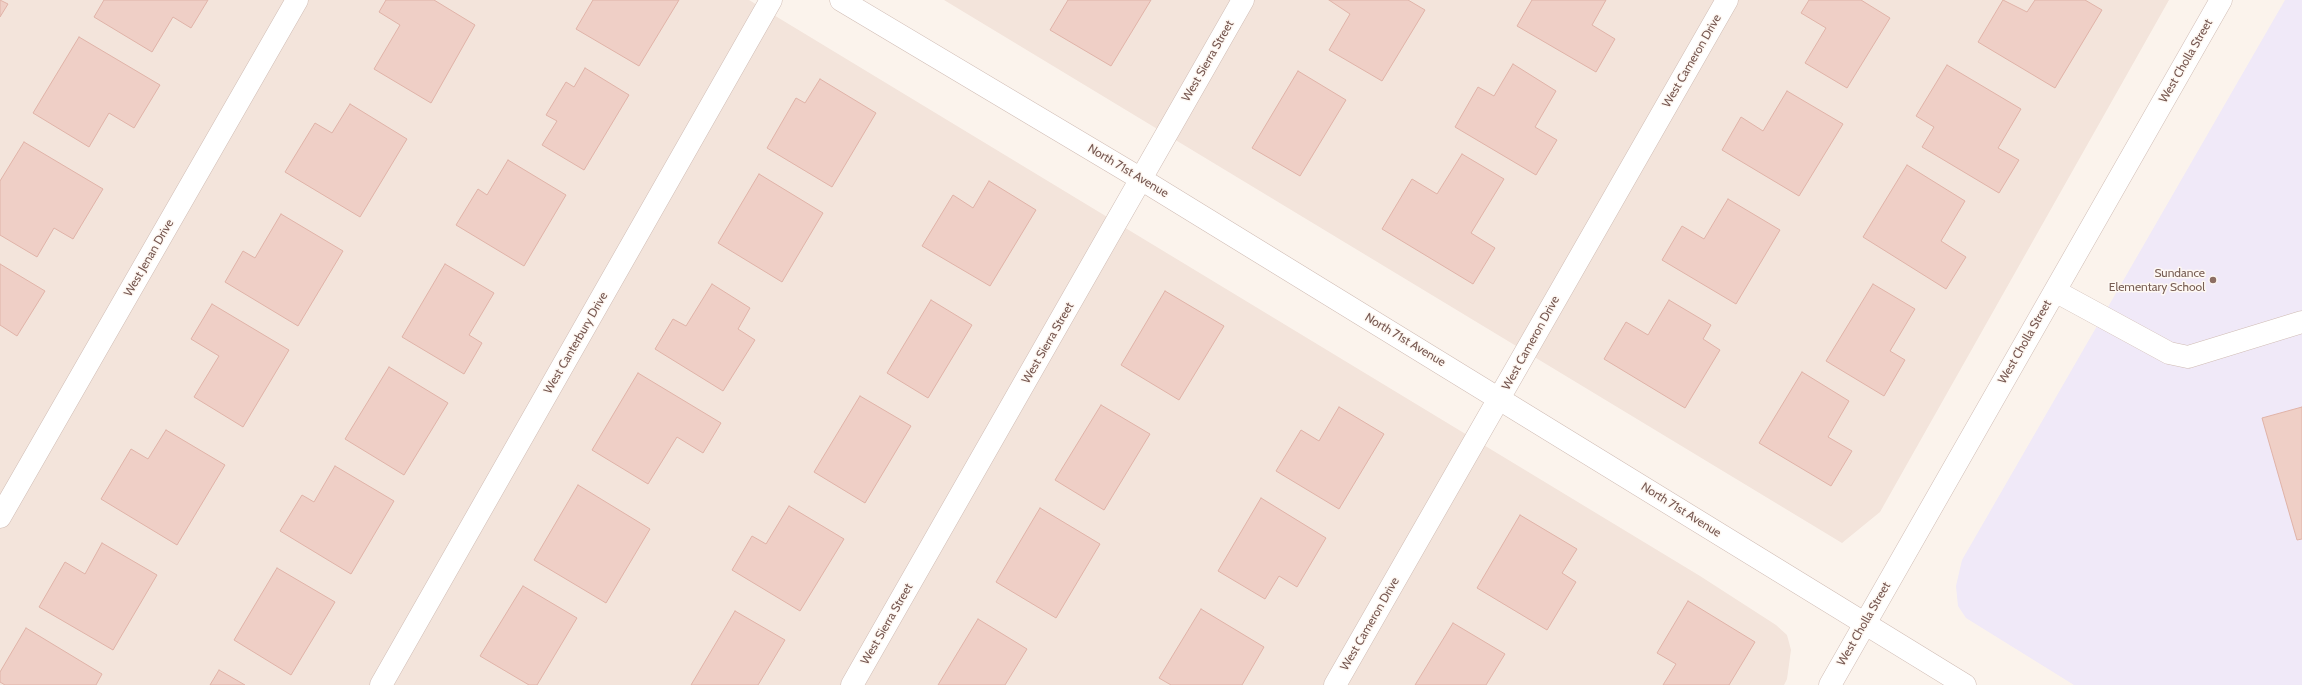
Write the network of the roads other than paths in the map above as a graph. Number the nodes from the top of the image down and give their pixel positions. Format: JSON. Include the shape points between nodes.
{"nodes":[{"id":1,"x":297,"y":0,"type":"edge"},
{"id":2,"x":771,"y":0,"type":"edge"},
{"id":3,"x":841,"y":0,"type":"edge"},
{"id":4,"x":1243,"y":0,"type":"edge"},
{"id":5,"x":1727,"y":0,"type":"edge"},
{"id":6,"x":2221,"y":0,"type":"edge"},
{"id":7,"x":1141,"y":179,"type":"junction"},
{"id":8,"x":2055,"y":291,"type":"junction"},
{"id":9,"x":2302,"y":322,"type":"edge"},
{"id":10,"x":1500,"y":398,"type":"junction"},
{"id":11,"x":0,"y":516,"type":"edge"},
{"id":12,"x":1864,"y":624,"type":"junction"},
{"id":13,"x":381,"y":685,"type":"edge"},
{"id":14,"x":852,"y":685,"type":"edge"},
{"id":15,"x":1335,"y":685,"type":"edge"},
{"id":16,"x":1830,"y":685,"type":"edge"},
{"id":17,"x":1965,"y":685,"type":"edge"}],
"edges":[{"from":1,"to":11,"type":"street","name":"West Jenan Drive"},
{"from":2,"to":13,"type":"street","name":"West Canterbury Drive"},
{"from":3,"to":7,"type":"street","name":"North 71st Avenue"},
{"from":4,"to":7,"type":"street","name":"West Sierra Street"},
{"from":5,"to":10,"type":"street","name":"West Cameron Drive"},
{"from":6,"to":8,"type":"street","name":"West Cholla Street"},
{"from":7,"to":10,"type":"street","name":"North 71st Avenue"},
{"from":7,"to":14,"type":"street","name":"West Sierra Street"},
{"from":8,"to":9,"type":"street","via":[[2169,353],[2188,357]]},
{"from":8,"to":12,"type":"street","name":"West Cholla Street"},
{"from":10,"to":12,"type":"street","name":"North 71st Avenue"},
{"from":10,"to":15,"type":"street","name":"West Cameron Drive"},
{"from":12,"to":16,"type":"street","name":"West Cholla Street"},
{"from":12,"to":17,"type":"street","name":"North 71st Avenue"}]}
